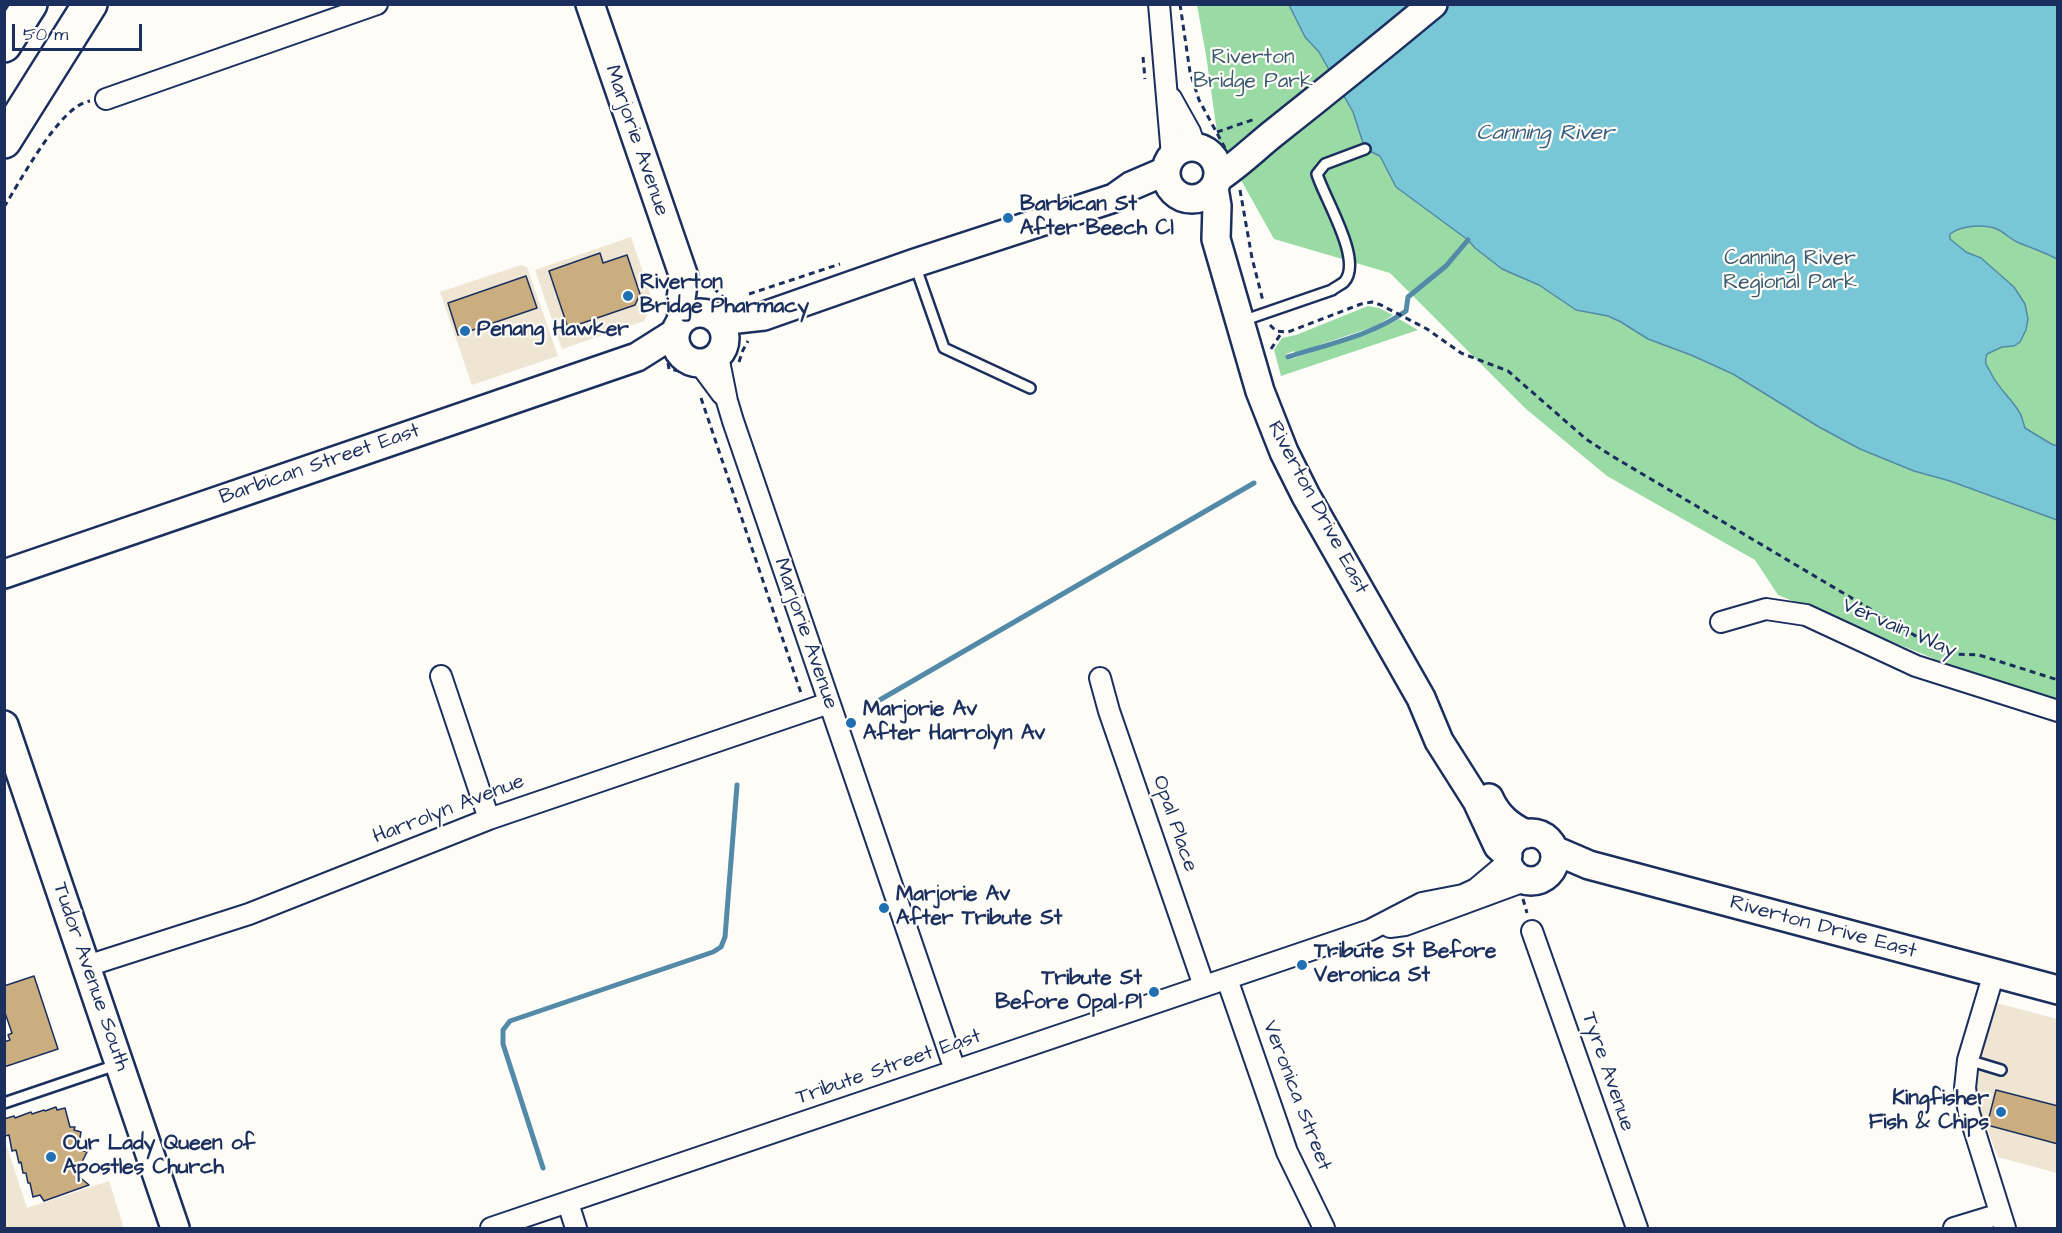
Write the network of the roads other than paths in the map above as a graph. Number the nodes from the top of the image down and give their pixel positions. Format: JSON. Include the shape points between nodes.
{"nodes":[{"id":1,"x":30,"y":4,"type":"edge"},
{"id":2,"x":90,"y":4,"type":"edge"},
{"id":3,"x":377,"y":4,"type":"edge"},
{"id":4,"x":590,"y":4,"type":"edge"},
{"id":5,"x":1159,"y":4,"type":"edge"},
{"id":6,"x":1433,"y":4,"type":"edge"},
{"id":7,"x":4,"y":45,"type":"edge"},
{"id":8,"x":106,"y":99,"type":"road end"},
{"id":9,"x":1274,"y":133,"type":"junction"},
{"id":10,"x":4,"y":141,"type":"edge"},
{"id":11,"x":1365,"y":150,"type":"dead end"},
{"id":12,"x":1193,"y":162,"type":"junction"},
{"id":13,"x":1224,"y":183,"type":"junction"},
{"id":14,"x":1216,"y":239,"type":"junction"},
{"id":15,"x":915,"y":262,"type":"junction"},
{"id":16,"x":1239,"y":322,"type":"junction"},
{"id":17,"x":715,"y":339,"type":"junction"},
{"id":18,"x":1030,"y":388,"type":"dead end"},
{"id":19,"x":4,"y":574,"type":"edge"},
{"id":20,"x":1721,"y":622,"type":"dead end"},
{"id":21,"x":441,"y":676,"type":"dead end"},
{"id":22,"x":1100,"y":678,"type":"dead end"},
{"id":23,"x":1421,"y":699,"type":"junction"},
{"id":24,"x":829,"y":703,"type":"junction"},
{"id":25,"x":2058,"y":711,"type":"edge"},
{"id":26,"x":4,"y":725,"type":"edge"},
{"id":27,"x":489,"y":819,"type":"junction"},
{"id":28,"x":1531,"y":866,"type":"junction"},
{"id":29,"x":1532,"y":931,"type":"road end"},
{"id":30,"x":87,"y":966,"type":"junction"},
{"id":31,"x":1994,"y":974,"type":"junction"},
{"id":32,"x":1227,"y":979,"type":"junction"},
{"id":33,"x":1204,"y":986,"type":"junction"},
{"id":34,"x":2058,"y":990,"type":"edge"},
{"id":35,"x":1968,"y":1060,"type":"junction"},
{"id":36,"x":120,"y":1064,"type":"junction"},
{"id":37,"x":955,"y":1070,"type":"junction"},
{"id":38,"x":2001,"y":1070,"type":"dead end"},
{"id":39,"x":4,"y":1103,"type":"edge"},
{"id":40,"x":567,"y":1203,"type":"junction"},
{"id":41,"x":2002,"y":1221,"type":"edge"},
{"id":42,"x":175,"y":1228,"type":"edge"},
{"id":43,"x":491,"y":1228,"type":"edge"},
{"id":44,"x":576,"y":1228,"type":"edge"},
{"id":45,"x":1324,"y":1228,"type":"edge"},
{"id":46,"x":1637,"y":1228,"type":"edge"},
{"id":47,"x":1954,"y":1228,"type":"edge"}],
"edges":[{"from":1,"to":7,"type":"highway"},
{"from":2,"to":10,"type":"highway"},
{"from":3,"to":8,"type":"street"},
{"from":4,"to":17,"type":"street","name":"Marjorie Avenue","via":[[684,277],[681,300]]},
{"from":5,"to":12,"type":"street","name":"Riverton Drive East","via":[[1167,91]]},
{"from":6,"to":9,"type":"street"},
{"from":9,"to":12,"type":"street"},
{"from":9,"to":13,"type":"street","via":[[1240,162]]},
{"from":11,"to":16,"type":"lane","via":[[1325,165],[1317,174],[1346,241],[1349,271],[1345,281],[1332,290]]},
{"from":12,"to":13,"type":"street","name":"Riverton Drive East","via":[[1217,164]]},
{"from":12,"to":13,"type":"street","via":[[1194,199]]},
{"from":12,"to":14,"type":"street","name":"Riverton Drive East"},
{"from":12,"to":15,"type":"street","name":"Barbican Street East","via":[[1136,200],[1114,198]]},
{"from":13,"to":14,"type":"street","name":"Riverton Drive East","via":[[1216,206]]},
{"from":14,"to":16,"type":"street","name":"Riverton Drive East"},
{"from":15,"to":17,"type":"street","name":"Barbican Street East"},
{"from":15,"to":18,"type":"lane","via":[[944,348]]},
{"from":16,"to":23,"type":"street","name":"Riverton Drive East","via":[[1284,452]]},
{"from":17,"to":19,"type":"street","name":"Barbican Street East","via":[[637,357]]},
{"from":17,"to":24,"type":"street","name":"Marjorie Avenue","via":[[727,401]]},
{"from":20,"to":25,"type":"street","name":"Vervain Way","via":[[1766,609],[1806,615],[1916,666]]},
{"from":21,"to":27,"type":"street"},
{"from":22,"to":33,"type":"street","name":"Opal Place"},
{"from":23,"to":28,"type":"street","name":"Riverton Drive East","via":[[1439,741],[1477,801],[1498,846]]},
{"from":23,"to":28,"type":"street","name":"Riverton Drive East","via":[[1467,754],[1493,808],[1510,827],[1526,834],[1513,841]]},
{"from":24,"to":27,"type":"street","name":"Harrolyn Avenue"},
{"from":24,"to":37,"type":"street","name":"Marjorie Avenue"},
{"from":26,"to":30,"type":"street","name":"Tudor Avenue South"},
{"from":27,"to":30,"type":"street","name":"Harrolyn Avenue","via":[[249,914]]},
{"from":28,"to":31,"type":"street","name":"Riverton Drive East","via":[[1589,866]]},
{"from":28,"to":32,"type":"street","name":"Tribute Street East","via":[[1405,924],[1370,930]]},
{"from":29,"to":46,"type":"street","name":"Tyre Avenue"},
{"from":30,"to":36,"type":"street","name":"Tudor Avenue South"},
{"from":31,"to":34,"type":"street","name":"Riverton Drive East"},
{"from":31,"to":35,"type":"street"},
{"from":32,"to":33,"type":"street","name":"Tribute Street East"},
{"from":32,"to":45,"type":"street","name":"Veronica Street","via":[[1287,1152]]},
{"from":33,"to":37,"type":"street","name":"Tribute Street East"},
{"from":35,"to":38,"type":"lane"},
{"from":35,"to":41,"type":"street","via":[[1965,1088],[1969,1113]]},
{"from":36,"to":39,"type":"lane"},
{"from":36,"to":42,"type":"street","name":"Tudor Avenue South"},
{"from":37,"to":40,"type":"street","name":"Tribute Street East"},
{"from":40,"to":43,"type":"street","name":"Tribute Street East"},
{"from":40,"to":44,"type":"street"},
{"from":41,"to":47,"type":"street"}]}
